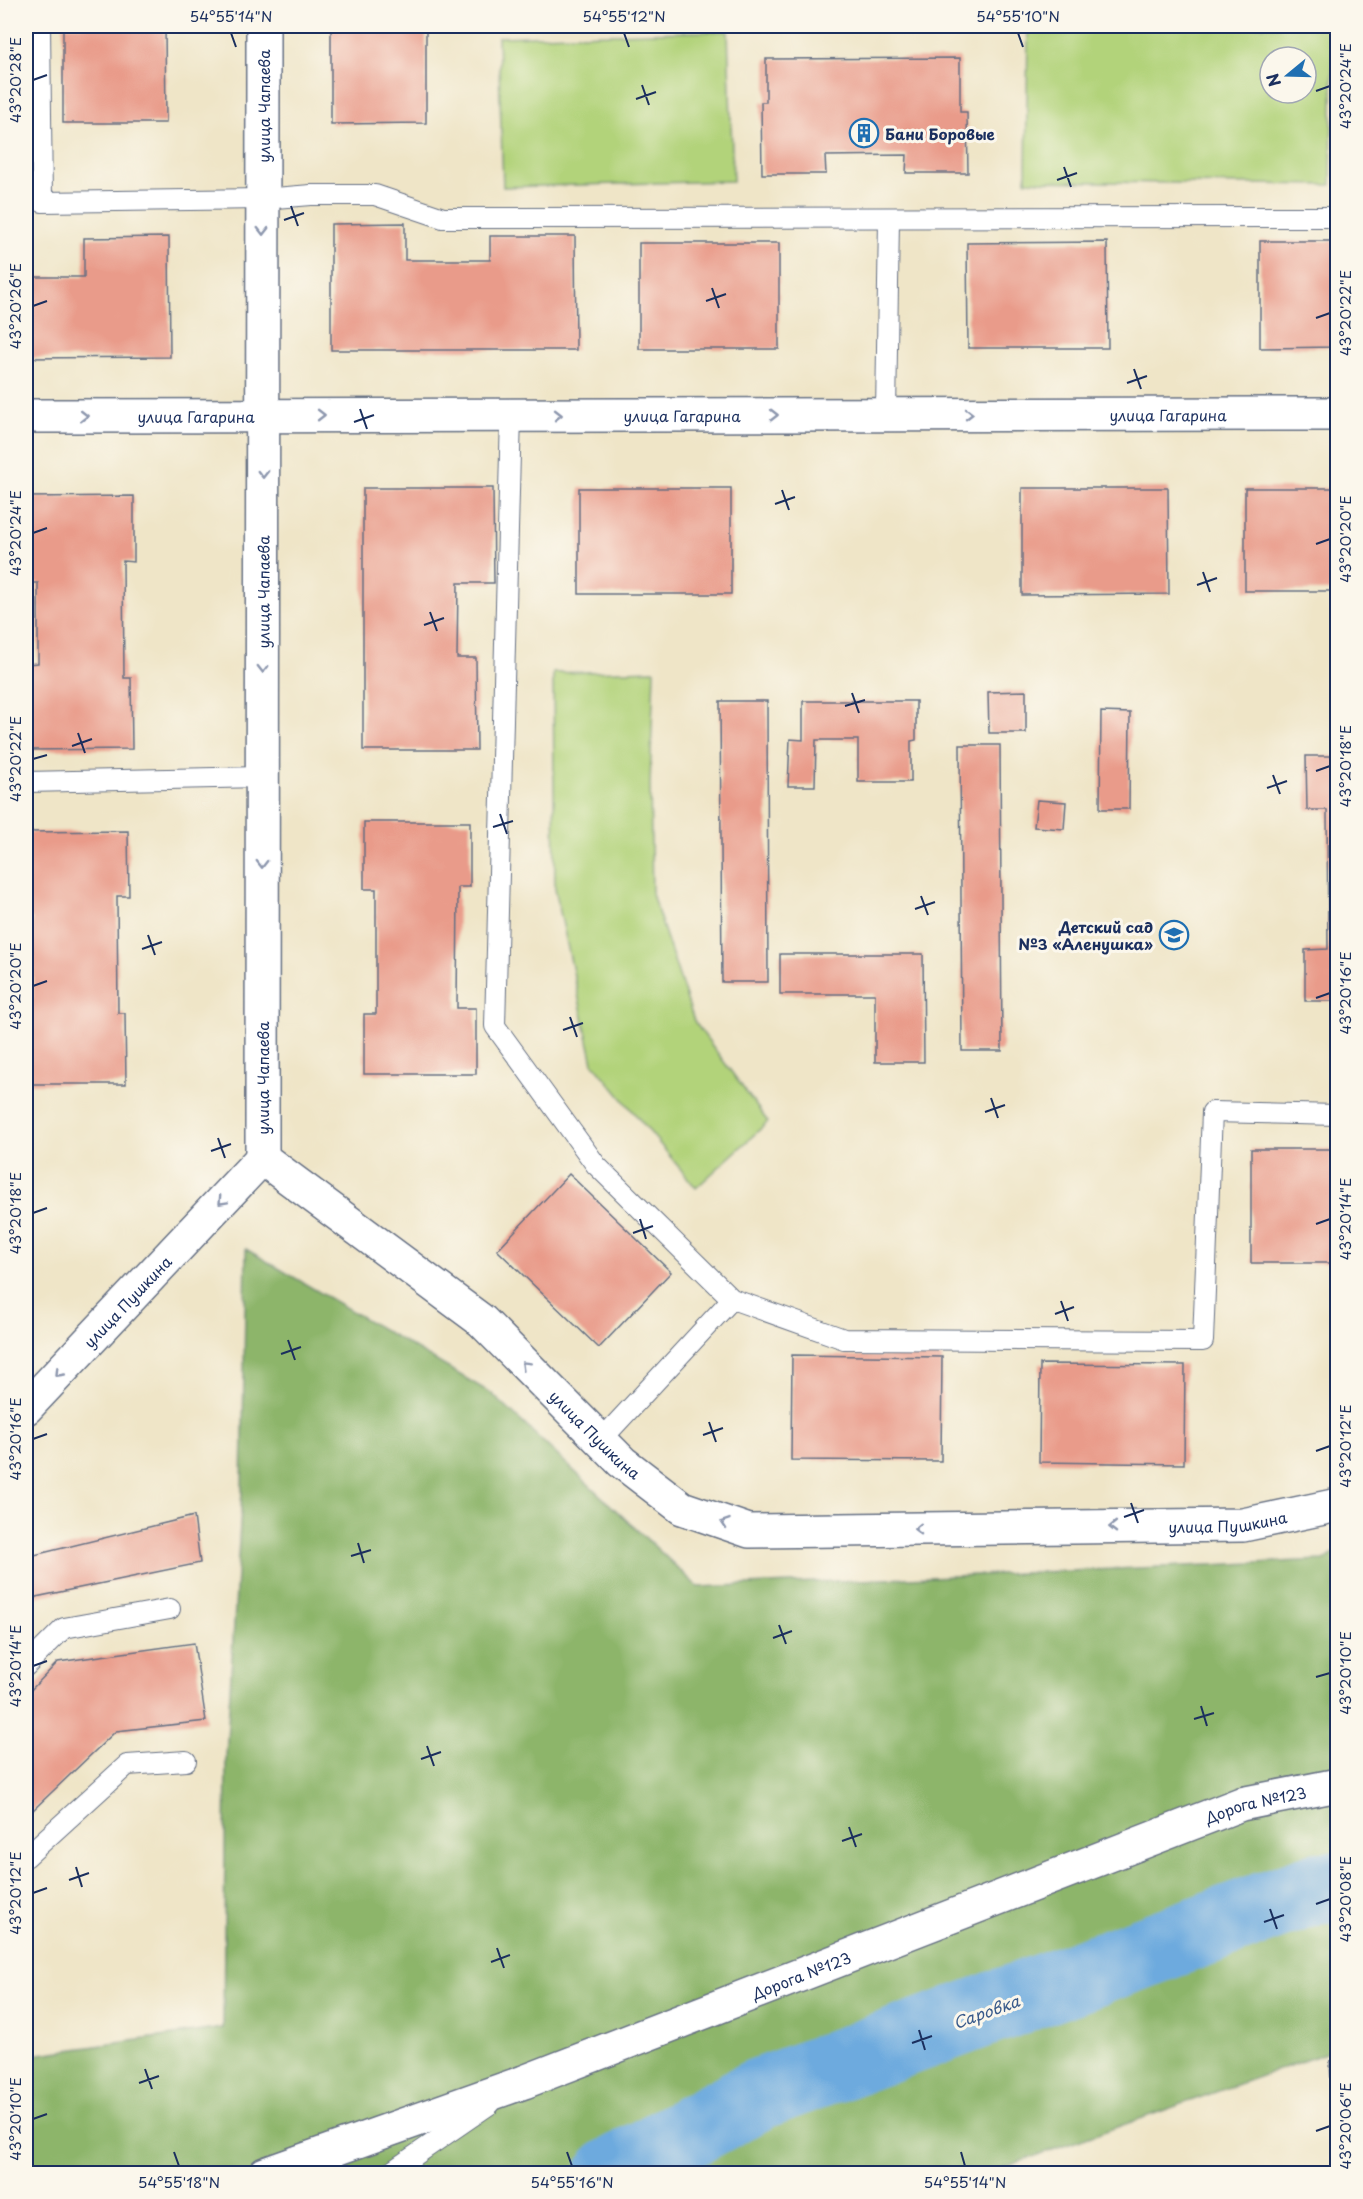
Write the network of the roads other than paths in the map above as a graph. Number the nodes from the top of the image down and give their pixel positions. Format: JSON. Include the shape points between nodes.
{"nodes":[{"id":1,"x":40,"y":26,"type":"edge"},
{"id":2,"x":263,"y":26,"type":"edge"},
{"id":3,"x":263,"y":199,"type":"junction"},
{"id":4,"x":1338,"y":217,"type":"edge"},
{"id":5,"x":889,"y":219,"type":"junction"},
{"id":6,"x":886,"y":414,"type":"junction"},
{"id":7,"x":1338,"y":414,"type":"edge"},
{"id":8,"x":511,"y":415,"type":"junction"},
{"id":9,"x":26,"y":416,"type":"edge"},
{"id":10,"x":262,"y":416,"type":"junction"},
{"id":11,"x":262,"y":777,"type":"junction"},
{"id":12,"x":26,"y":782,"type":"edge"},
{"id":13,"x":1338,"y":1115,"type":"edge"},
{"id":14,"x":262,"y":1158,"type":"junction"},
{"id":15,"x":732,"y":1299,"type":"junction"},
{"id":16,"x":26,"y":1408,"type":"edge"},
{"id":17,"x":601,"y":1440,"type":"junction"},
{"id":18,"x":1338,"y":1505,"type":"edge"},
{"id":19,"x":170,"y":1609,"type":"dead end"},
{"id":20,"x":26,"y":1666,"type":"edge"},
{"id":21,"x":186,"y":1761,"type":"dead end"},
{"id":22,"x":1338,"y":1785,"type":"edge"},
{"id":23,"x":26,"y":1857,"type":"edge"},
{"id":24,"x":524,"y":2082,"type":"junction"},
{"id":25,"x":265,"y":2174,"type":"edge"},
{"id":26,"x":388,"y":2174,"type":"edge"}],
"edges":[{"from":1,"to":3,"type":"lane","via":[[42,202]]},
{"from":2,"to":3,"type":"street","name":"улица Чапаева"},
{"from":3,"to":5,"type":"lane","via":[[375,195],[442,218]]},
{"from":3,"to":10,"type":"street","name":"улица Чапаева","one_way":true},
{"from":4,"to":5,"type":"lane"},
{"from":5,"to":6,"type":"lane"},
{"from":6,"to":7,"type":"street","name":"улица Гагарина","one_way":true},
{"from":8,"to":6,"type":"street","name":"улица Гагарина","one_way":true},
{"from":10,"to":8,"type":"street","name":"улица Гагарина","one_way":true},
{"from":8,"to":15,"type":"lane","via":[[495,1026],[596,1164]]},
{"from":9,"to":10,"type":"street","name":"улица Гагарина","one_way":true},
{"from":10,"to":11,"type":"street","name":"улица Чапаева","one_way":true},
{"from":11,"to":12,"type":"lane"},
{"from":11,"to":14,"type":"street","name":"улица Чапаева","one_way":true},
{"from":13,"to":15,"type":"lane","via":[[1212,1112],[1203,1341],[844,1339]]},
{"from":14,"to":16,"type":"street","name":"улица Пушкина","one_way":true},
{"from":17,"to":14,"type":"street","name":"улица Пушкина","one_way":true,"via":[[482,1322]]},
{"from":15,"to":17,"type":"lane"},
{"from":18,"to":17,"type":"street","name":"улица Пушкина","one_way":true,"via":[[1243,1526],[750,1532],[682,1508],[622,1462]]},
{"from":19,"to":20,"type":"lane","via":[[64,1628]]},
{"from":21,"to":23,"type":"lane","via":[[127,1765]]},
{"from":22,"to":24,"type":"street","name":"Дорога №123","via":[[1241,1804]]},
{"from":24,"to":25,"type":"street","name":"Дорога №123"},
{"from":24,"to":26,"type":"lane"}]}
